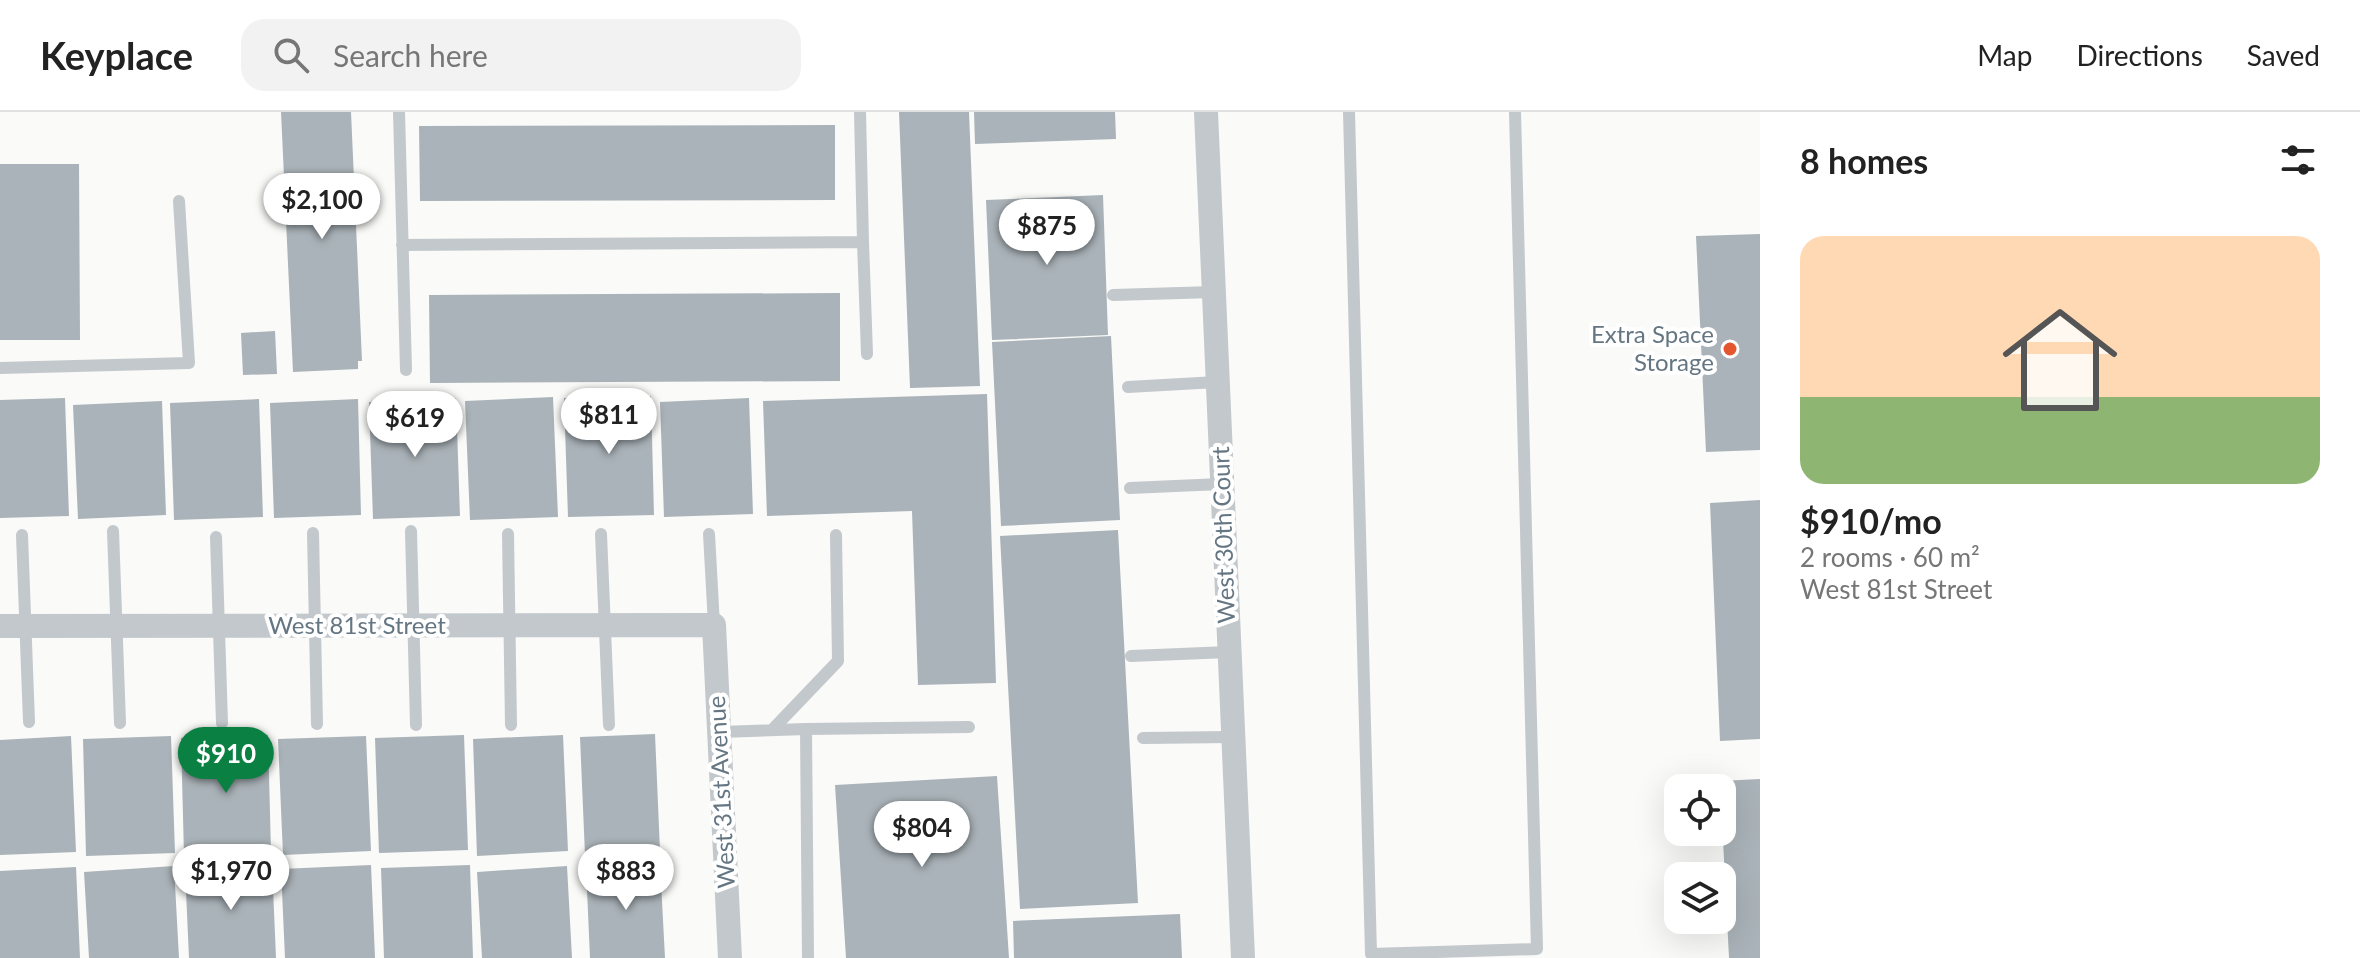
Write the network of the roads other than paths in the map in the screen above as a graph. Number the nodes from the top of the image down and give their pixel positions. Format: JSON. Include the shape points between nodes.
{"nodes":[{"id":1,"x":399,"y":112,"type":"edge"},
{"id":2,"x":860,"y":112,"type":"edge"},
{"id":3,"x":1206,"y":112,"type":"edge"},
{"id":4,"x":1349,"y":112,"type":"edge"},
{"id":5,"x":1515,"y":112,"type":"edge"},
{"id":6,"x":179,"y":201,"type":"dead end"},
{"id":7,"x":863,"y":242,"type":"junction"},
{"id":8,"x":402,"y":245,"type":"junction"},
{"id":9,"x":1214,"y":292,"type":"junction"},
{"id":10,"x":1113,"y":295,"type":"dead end"},
{"id":11,"x":867,"y":354,"type":"dead end"},
{"id":12,"x":0,"y":368,"type":"edge"},
{"id":13,"x":406,"y":370,"type":"dead end"},
{"id":14,"x":1217,"y":382,"type":"junction"},
{"id":15,"x":1128,"y":387,"type":"dead end"},
{"id":16,"x":1221,"y":484,"type":"junction"},
{"id":17,"x":1130,"y":488,"type":"dead end"},
{"id":18,"x":113,"y":531,"type":"dead end"},
{"id":19,"x":411,"y":531,"type":"dead end"},
{"id":20,"x":313,"y":533,"type":"dead end"},
{"id":21,"x":508,"y":534,"type":"dead end"},
{"id":22,"x":601,"y":534,"type":"dead end"},
{"id":23,"x":709,"y":534,"type":"dead end"},
{"id":24,"x":22,"y":535,"type":"dead end"},
{"id":25,"x":836,"y":535,"type":"dead end"},
{"id":26,"x":216,"y":537,"type":"dead end"},
{"id":27,"x":714,"y":625,"type":"junction"},
{"id":28,"x":0,"y":626,"type":"edge"},
{"id":29,"x":25,"y":626,"type":"junction"},
{"id":30,"x":117,"y":626,"type":"junction"},
{"id":31,"x":218,"y":626,"type":"junction"},
{"id":32,"x":315,"y":626,"type":"junction"},
{"id":33,"x":414,"y":626,"type":"junction"},
{"id":34,"x":510,"y":626,"type":"junction"},
{"id":35,"x":605,"y":626,"type":"junction"},
{"id":36,"x":1229,"y":652,"type":"junction"},
{"id":37,"x":1131,"y":656,"type":"dead end"},
{"id":38,"x":29,"y":722,"type":"dead end"},
{"id":39,"x":120,"y":723,"type":"dead end"},
{"id":40,"x":222,"y":723,"type":"dead end"},
{"id":41,"x":317,"y":724,"type":"dead end"},
{"id":42,"x":416,"y":725,"type":"dead end"},
{"id":43,"x":511,"y":725,"type":"dead end"},
{"id":44,"x":609,"y":725,"type":"dead end"},
{"id":45,"x":969,"y":727,"type":"dead end"},
{"id":46,"x":806,"y":729,"type":"junction"},
{"id":47,"x":772,"y":730,"type":"junction"},
{"id":48,"x":720,"y":732,"type":"junction"},
{"id":49,"x":1232,"y":737,"type":"junction"},
{"id":50,"x":1143,"y":738,"type":"dead end"},
{"id":51,"x":730,"y":958,"type":"edge"},
{"id":52,"x":808,"y":958,"type":"edge"},
{"id":53,"x":1243,"y":958,"type":"edge"}],
"edges":[{"from":1,"to":8,"type":"lane"},
{"from":2,"to":7,"type":"lane"},
{"from":3,"to":9,"type":"street","name":"West 30th Court"},
{"from":4,"to":5,"type":"lane","via":[[1371,954],[1537,949]]},
{"from":6,"to":12,"type":"lane","via":[[189,363]]},
{"from":7,"to":8,"type":"lane"},
{"from":7,"to":11,"type":"lane"},
{"from":8,"to":13,"type":"lane"},
{"from":9,"to":10,"type":"lane"},
{"from":9,"to":14,"type":"street","name":"West 30th Court"},
{"from":14,"to":15,"type":"lane"},
{"from":14,"to":16,"type":"street","name":"West 30th Court"},
{"from":16,"to":17,"type":"lane"},
{"from":16,"to":36,"type":"street","name":"West 30th Court"},
{"from":18,"to":30,"type":"lane"},
{"from":19,"to":33,"type":"lane"},
{"from":20,"to":32,"type":"lane"},
{"from":21,"to":34,"type":"lane"},
{"from":22,"to":35,"type":"lane"},
{"from":23,"to":27,"type":"lane"},
{"from":24,"to":29,"type":"lane"},
{"from":25,"to":47,"type":"lane","via":[[838,661]]},
{"from":26,"to":31,"type":"lane"},
{"from":27,"to":35,"type":"street","name":"West 81st Street"},
{"from":27,"to":48,"type":"street","name":"West 31st Avenue"},
{"from":28,"to":29,"type":"street","name":"West 81st Street"},
{"from":29,"to":30,"type":"street","name":"West 81st Street"},
{"from":29,"to":38,"type":"lane"},
{"from":30,"to":31,"type":"street","name":"West 81st Street"},
{"from":30,"to":39,"type":"lane"},
{"from":31,"to":32,"type":"street","name":"West 81st Street"},
{"from":31,"to":40,"type":"lane"},
{"from":32,"to":33,"type":"street","name":"West 81st Street"},
{"from":32,"to":41,"type":"lane"},
{"from":33,"to":34,"type":"street","name":"West 81st Street"},
{"from":33,"to":42,"type":"lane"},
{"from":34,"to":35,"type":"street","name":"West 81st Street"},
{"from":34,"to":43,"type":"lane"},
{"from":35,"to":44,"type":"lane"},
{"from":36,"to":37,"type":"lane"},
{"from":36,"to":49,"type":"street","name":"West 30th Court"},
{"from":45,"to":46,"type":"lane"},
{"from":46,"to":47,"type":"lane"},
{"from":46,"to":52,"type":"lane"},
{"from":47,"to":48,"type":"lane"},
{"from":48,"to":51,"type":"street","name":"West 31st Avenue"},
{"from":49,"to":50,"type":"lane"},
{"from":49,"to":53,"type":"street","name":"West 30th Court"}]}
